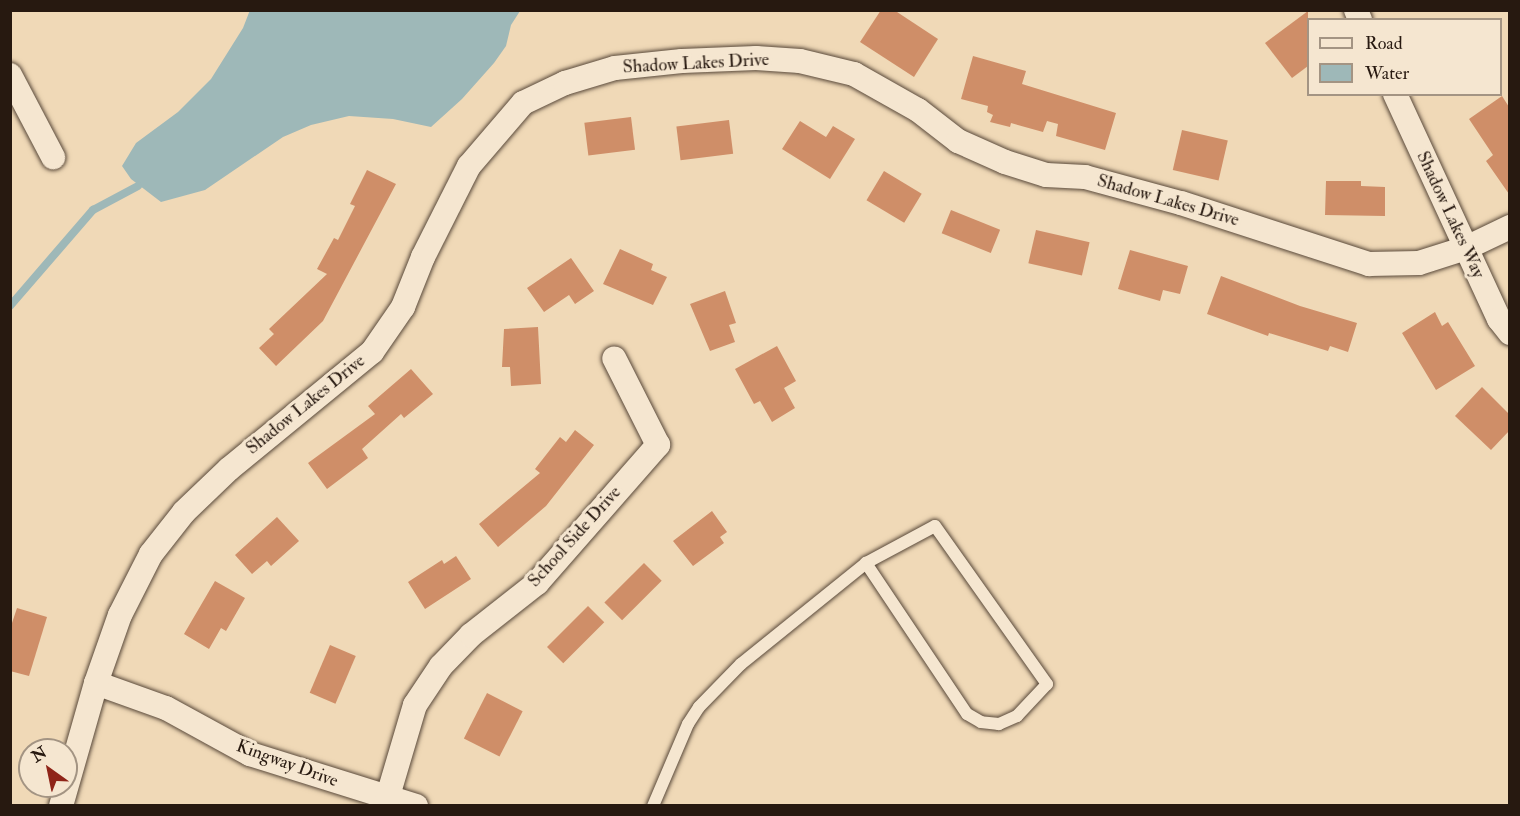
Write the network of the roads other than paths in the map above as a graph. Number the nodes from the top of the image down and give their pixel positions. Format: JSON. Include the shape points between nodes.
{"nodes":[{"id":1,"x":10,"y":75,"type":"edge"},
{"id":2,"x":1396,"y":96,"type":"edge"},
{"id":3,"x":53,"y":158,"type":"dead end"},
{"id":4,"x":1509,"y":227,"type":"edge"},
{"id":5,"x":1466,"y":248,"type":"junction"},
{"id":6,"x":1509,"y":333,"type":"edge"},
{"id":7,"x":614,"y":358,"type":"dead end"},
{"id":8,"x":866,"y":563,"type":"junction"},
{"id":9,"x":96,"y":682,"type":"junction"},
{"id":10,"x":386,"y":801,"type":"edge"},
{"id":11,"x":61,"y":806,"type":"edge"},
{"id":12,"x":416,"y":806,"type":"edge"},
{"id":13,"x":653,"y":806,"type":"edge"}],
"edges":[{"from":1,"to":3,"type":"street"},
{"from":2,"to":5,"type":"street","name":"Shadow Lakes Way"},
{"from":4,"to":5,"type":"street","name":"Shadow Lakes Drive"},
{"from":5,"to":6,"type":"street","name":"Shadow Lakes Way"},
{"from":5,"to":9,"type":"street","name":"Shadow Lakes Drive","via":[[1419,263],[1369,264],[1180,203],[1085,177],[1046,175],[958,141],[918,110],[854,74],[800,61],[682,61],[615,68],[565,82],[523,104],[469,166],[423,257],[403,307],[372,352],[229,469],[184,512],[151,554],[120,615]]},
{"from":7,"to":10,"type":"street","name":"School Side Drive","via":[[658,445],[537,583],[471,635],[441,666],[415,705]]},
{"from":8,"to":8,"type":"lane","via":[[935,526],[1047,684],[1017,716],[999,723],[981,722],[967,714]]},
{"from":8,"to":13,"type":"lane","via":[[741,664],[699,707]]},
{"from":9,"to":10,"type":"street","name":"Kingway Drive","via":[[166,708],[258,757]]},
{"from":9,"to":11,"type":"street","name":"Shadow Lakes Drive"},
{"from":10,"to":12,"type":"street","name":"Kingway Drive"}]}
